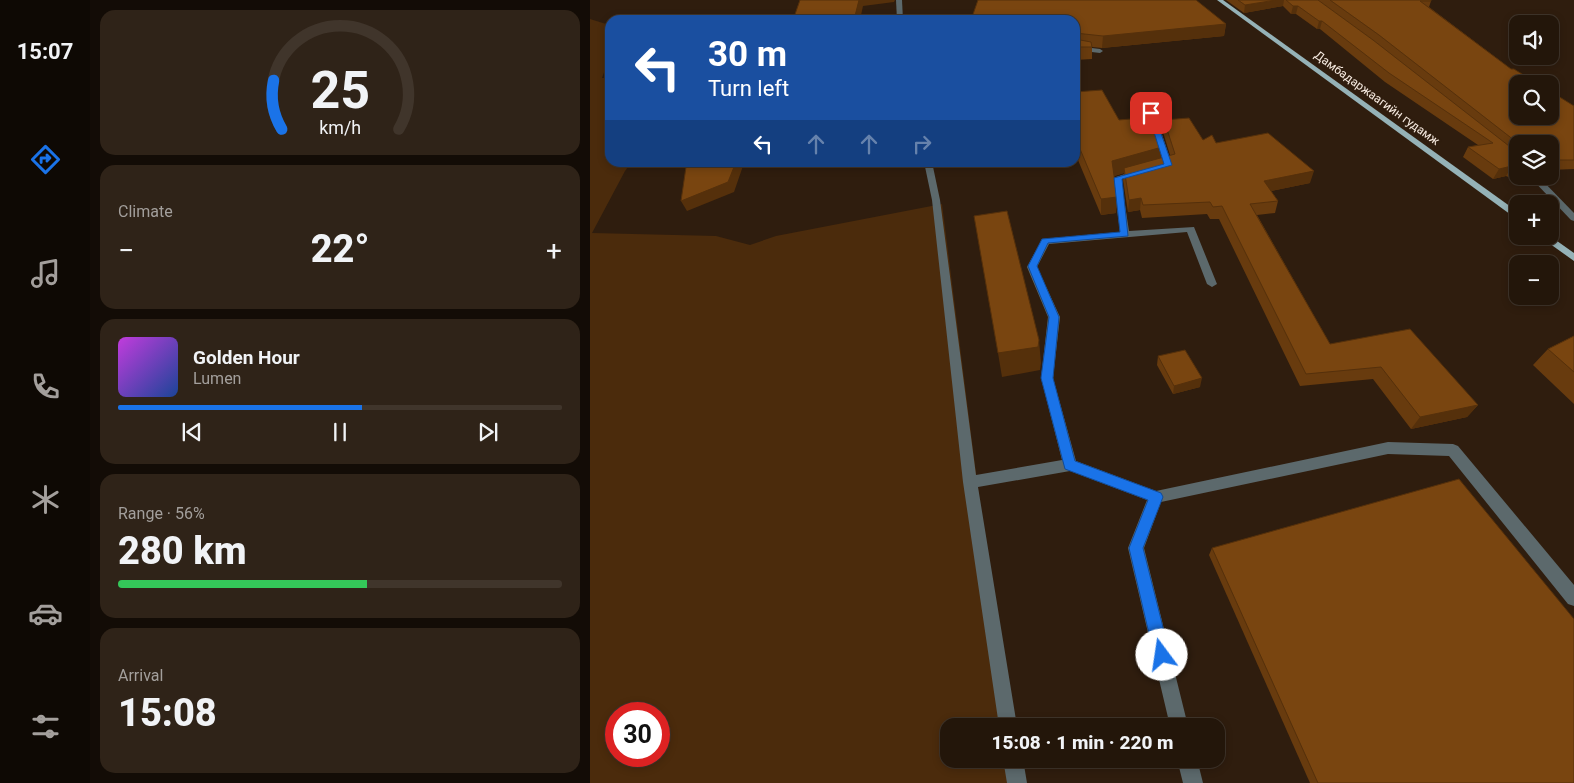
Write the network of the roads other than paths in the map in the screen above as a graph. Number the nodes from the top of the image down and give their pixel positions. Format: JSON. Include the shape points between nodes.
{"nodes":[{"id":1,"x":899,"y":0,"type":"edge"},
{"id":2,"x":1220,"y":0,"type":"edge"},
{"id":3,"x":900,"y":15,"type":"edge"},
{"id":4,"x":1080,"y":49,"type":"edge"},
{"id":5,"x":1100,"y":51,"type":"edge"},
{"id":6,"x":1151,"y":113,"type":"dead end"},
{"id":7,"x":929,"y":167,"type":"edge"},
{"id":8,"x":1542,"y":185,"type":"edge"},
{"id":9,"x":1509,"y":210,"type":"edge"},
{"id":10,"x":1574,"y":218,"type":"edge"},
{"id":11,"x":1125,"y":234,"type":"junction"},
{"id":12,"x":1556,"y":245,"type":"edge"},
{"id":13,"x":1574,"y":258,"type":"edge"},
{"id":14,"x":1212,"y":284,"type":"dead end"},
{"id":15,"x":1070,"y":465,"type":"junction"},
{"id":16,"x":970,"y":482,"type":"junction"},
{"id":17,"x":1156,"y":497,"type":"junction"},
{"id":18,"x":1574,"y":598,"type":"edge"},
{"id":19,"x":1007,"y":718,"type":"edge"},
{"id":20,"x":1178,"y":718,"type":"edge"},
{"id":21,"x":1014,"y":768,"type":"edge"},
{"id":22,"x":1189,"y":768,"type":"edge"},
{"id":23,"x":1017,"y":783,"type":"edge"},
{"id":24,"x":1193,"y":783,"type":"edge"}],
"edges":[{"from":1,"to":3,"type":"street"},
{"from":2,"to":9,"type":"main road","name":"Дамбадаржаагийн гудамж"},
{"from":4,"to":5,"type":"street"},
{"from":6,"to":11,"type":"street","via":[[1168,165],[1118,178]]},
{"from":7,"to":16,"type":"street","via":[[936,200]]},
{"from":8,"to":10,"type":"street"},
{"from":11,"to":14,"type":"street","via":[[1191,228]]},
{"from":11,"to":15,"type":"street","via":[[1045,241],[1032,266],[1054,317],[1047,378]]},
{"from":12,"to":13,"type":"main road"},
{"from":15,"to":16,"type":"street"},
{"from":15,"to":17,"type":"street"},
{"from":16,"to":19,"type":"street"},
{"from":17,"to":18,"type":"street","via":[[1388,448],[1453,450]]},
{"from":17,"to":20,"type":"street","via":[[1136,548]]},
{"from":21,"to":23,"type":"street"},
{"from":22,"to":24,"type":"street"}]}
